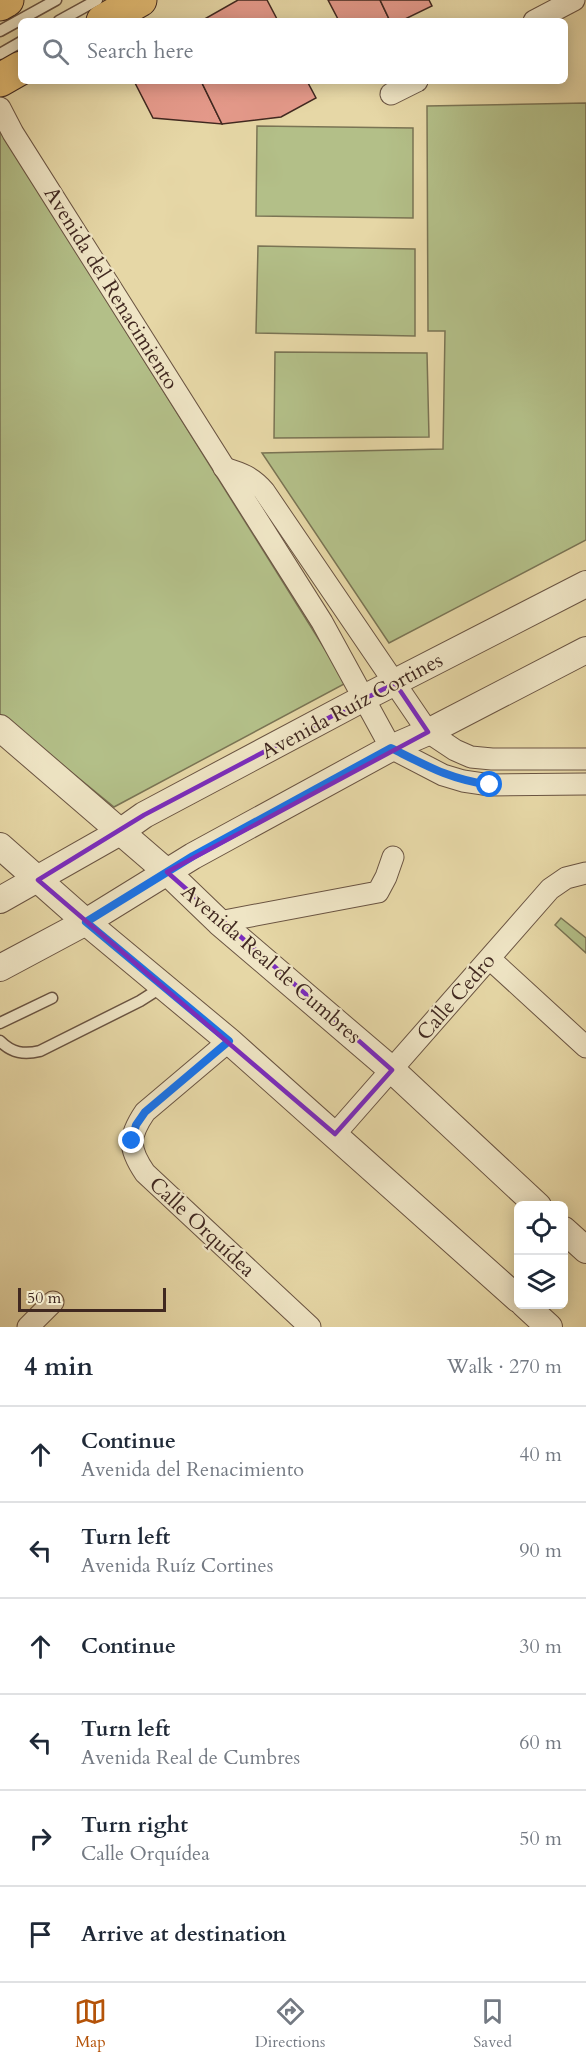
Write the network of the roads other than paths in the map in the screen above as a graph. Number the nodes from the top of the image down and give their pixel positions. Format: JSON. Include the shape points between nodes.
{"nodes":[{"id":1,"x":7,"y":0,"type":"edge"},
{"id":2,"x":56,"y":0,"type":"edge"},
{"id":3,"x":97,"y":0,"type":"edge"},
{"id":4,"x":140,"y":0,"type":"edge"},
{"id":5,"x":574,"y":0,"type":"edge"},
{"id":6,"x":0,"y":4,"type":"edge"},
{"id":7,"x":23,"y":18,"type":"edge"},
{"id":8,"x":64,"y":18,"type":"edge"},
{"id":9,"x":108,"y":18,"type":"edge"},
{"id":10,"x":540,"y":18,"type":"edge"},
{"id":11,"x":18,"y":21,"type":"edge"},
{"id":12,"x":0,"y":31,"type":"edge"},
{"id":13,"x":18,"y":44,"type":"edge"},
{"id":14,"x":0,"y":54,"type":"edge"},
{"id":15,"x":18,"y":70,"type":"edge"},
{"id":16,"x":0,"y":80,"type":"edge"},
{"id":17,"x":411,"y":84,"type":"edge"},
{"id":18,"x":391,"y":94,"type":"dead end"},
{"id":19,"x":0,"y":108,"type":"edge"},
{"id":20,"x":224,"y":468,"type":"junction"},
{"id":21,"x":586,"y":584,"type":"edge"},
{"id":22,"x":586,"y":650,"type":"edge"},
{"id":23,"x":395,"y":683,"type":"junction"},
{"id":24,"x":362,"y":699,"type":"junction"},
{"id":25,"x":0,"y":728,"type":"edge"},
{"id":26,"x":428,"y":732,"type":"junction"},
{"id":27,"x":11,"y":745,"type":"edge"},
{"id":28,"x":391,"y":748,"type":"junction"},
{"id":29,"x":586,"y":759,"type":"edge"},
{"id":30,"x":586,"y":784,"type":"edge"},
{"id":31,"x":120,"y":832,"type":"junction"},
{"id":32,"x":0,"y":846,"type":"edge"},
{"id":33,"x":393,"y":857,"type":"dead end"},
{"id":34,"x":167,"y":872,"type":"junction"},
{"id":35,"x":586,"y":873,"type":"edge"},
{"id":36,"x":38,"y":880,"type":"junction"},
{"id":37,"x":0,"y":900,"type":"edge"},
{"id":38,"x":86,"y":922,"type":"junction"},
{"id":39,"x":219,"y":922,"type":"junction"},
{"id":40,"x":490,"y":959,"type":"junction"},
{"id":41,"x":0,"y":968,"type":"edge"},
{"id":42,"x":163,"y":986,"type":"junction"},
{"id":43,"x":52,"y":998,"type":"dead end"},
{"id":44,"x":0,"y":1023,"type":"edge"},
{"id":45,"x":0,"y":1041,"type":"edge"},
{"id":46,"x":229,"y":1041,"type":"junction"},
{"id":47,"x":586,"y":1047,"type":"edge"},
{"id":48,"x":392,"y":1070,"type":"junction"},
{"id":49,"x":335,"y":1134,"type":"junction"},
{"id":50,"x":533,"y":1201,"type":"edge"},
{"id":51,"x":568,"y":1234,"type":"edge"},
{"id":52,"x":586,"y":1250,"type":"edge"},
{"id":53,"x":514,"y":1295,"type":"edge"},
{"id":54,"x":53,"y":1302,"type":"dead end"},
{"id":55,"x":529,"y":1309,"type":"edge"},
{"id":56,"x":28,"y":1327,"type":"edge"},
{"id":57,"x":310,"y":1327,"type":"edge"},
{"id":58,"x":549,"y":1327,"type":"edge"}],
"edges":[{"from":1,"to":6,"type":"main road"},
{"from":2,"to":7,"type":"lane"},
{"from":3,"to":8,"type":"lane"},
{"from":4,"to":9,"type":"main road"},
{"from":5,"to":10,"type":"street"},
{"from":11,"to":12,"type":"lane"},
{"from":13,"to":14,"type":"lane"},
{"from":15,"to":16,"type":"main road"},
{"from":17,"to":18,"type":"street"},
{"from":19,"to":20,"type":"street","name":"Avenida del Renacimiento"},
{"from":20,"to":23,"type":"street","via":[[255,480],[264,491]]},
{"from":20,"to":24,"type":"street","name":"Avenida del Renacimiento","via":[[322,622]]},
{"from":21,"to":23,"type":"street","name":"Avenida Ruíz Cortines"},
{"from":22,"to":26,"type":"street"},
{"from":23,"to":24,"type":"street","name":"Avenida Ruíz Cortines"},
{"from":23,"to":26,"type":"street"},
{"from":24,"to":28,"type":"street","name":"Avenida del Renacimiento"},
{"from":24,"to":31,"type":"street","name":"Avenida Ruíz Cortines","via":[[144,815]]},
{"from":25,"to":27,"type":"street","name":"Avenida Real de Cumbres"},
{"from":26,"to":28,"type":"street"},
{"from":26,"to":29,"type":"street","via":[[471,757]]},
{"from":27,"to":31,"type":"street","name":"Avenida Real de Cumbres"},
{"from":28,"to":30,"type":"street","via":[[463,781],[490,785]]},
{"from":28,"to":34,"type":"street"},
{"from":31,"to":34,"type":"street","name":"Avenida Real de Cumbres"},
{"from":31,"to":36,"type":"street","name":"Avenida Ruíz Cortines"},
{"from":32,"to":36,"type":"street"},
{"from":33,"to":39,"type":"street","via":[[378,892]]},
{"from":34,"to":38,"type":"street"},
{"from":34,"to":39,"type":"street","name":"Avenida Real de Cumbres"},
{"from":35,"to":40,"type":"street","name":"Calle Cedro","via":[[566,878],[550,889]]},
{"from":36,"to":37,"type":"street","name":"Avenida Ruíz Cortines"},
{"from":36,"to":38,"type":"street"},
{"from":38,"to":41,"type":"street"},
{"from":38,"to":42,"type":"street"},
{"from":39,"to":48,"type":"street","name":"Avenida Real de Cumbres"},
{"from":40,"to":47,"type":"street"},
{"from":40,"to":48,"type":"street","name":"Calle Cedro"},
{"from":42,"to":45,"type":"lane","via":[[40,1051],[15,1052]]},
{"from":42,"to":46,"type":"street"},
{"from":43,"to":44,"type":"lane"},
{"from":46,"to":49,"type":"street"},
{"from":46,"to":57,"type":"street","name":"Calle Orquídea","via":[[145,1112],[136,1125],[134,1156],[145,1173]]},
{"from":48,"to":49,"type":"street","name":"Calle Cedro"},
{"from":48,"to":50,"type":"street","name":"Avenida Real de Cumbres"},
{"from":49,"to":53,"type":"street"},
{"from":51,"to":52,"type":"street"},
{"from":54,"to":56,"type":"street"},
{"from":55,"to":58,"type":"street"}]}
